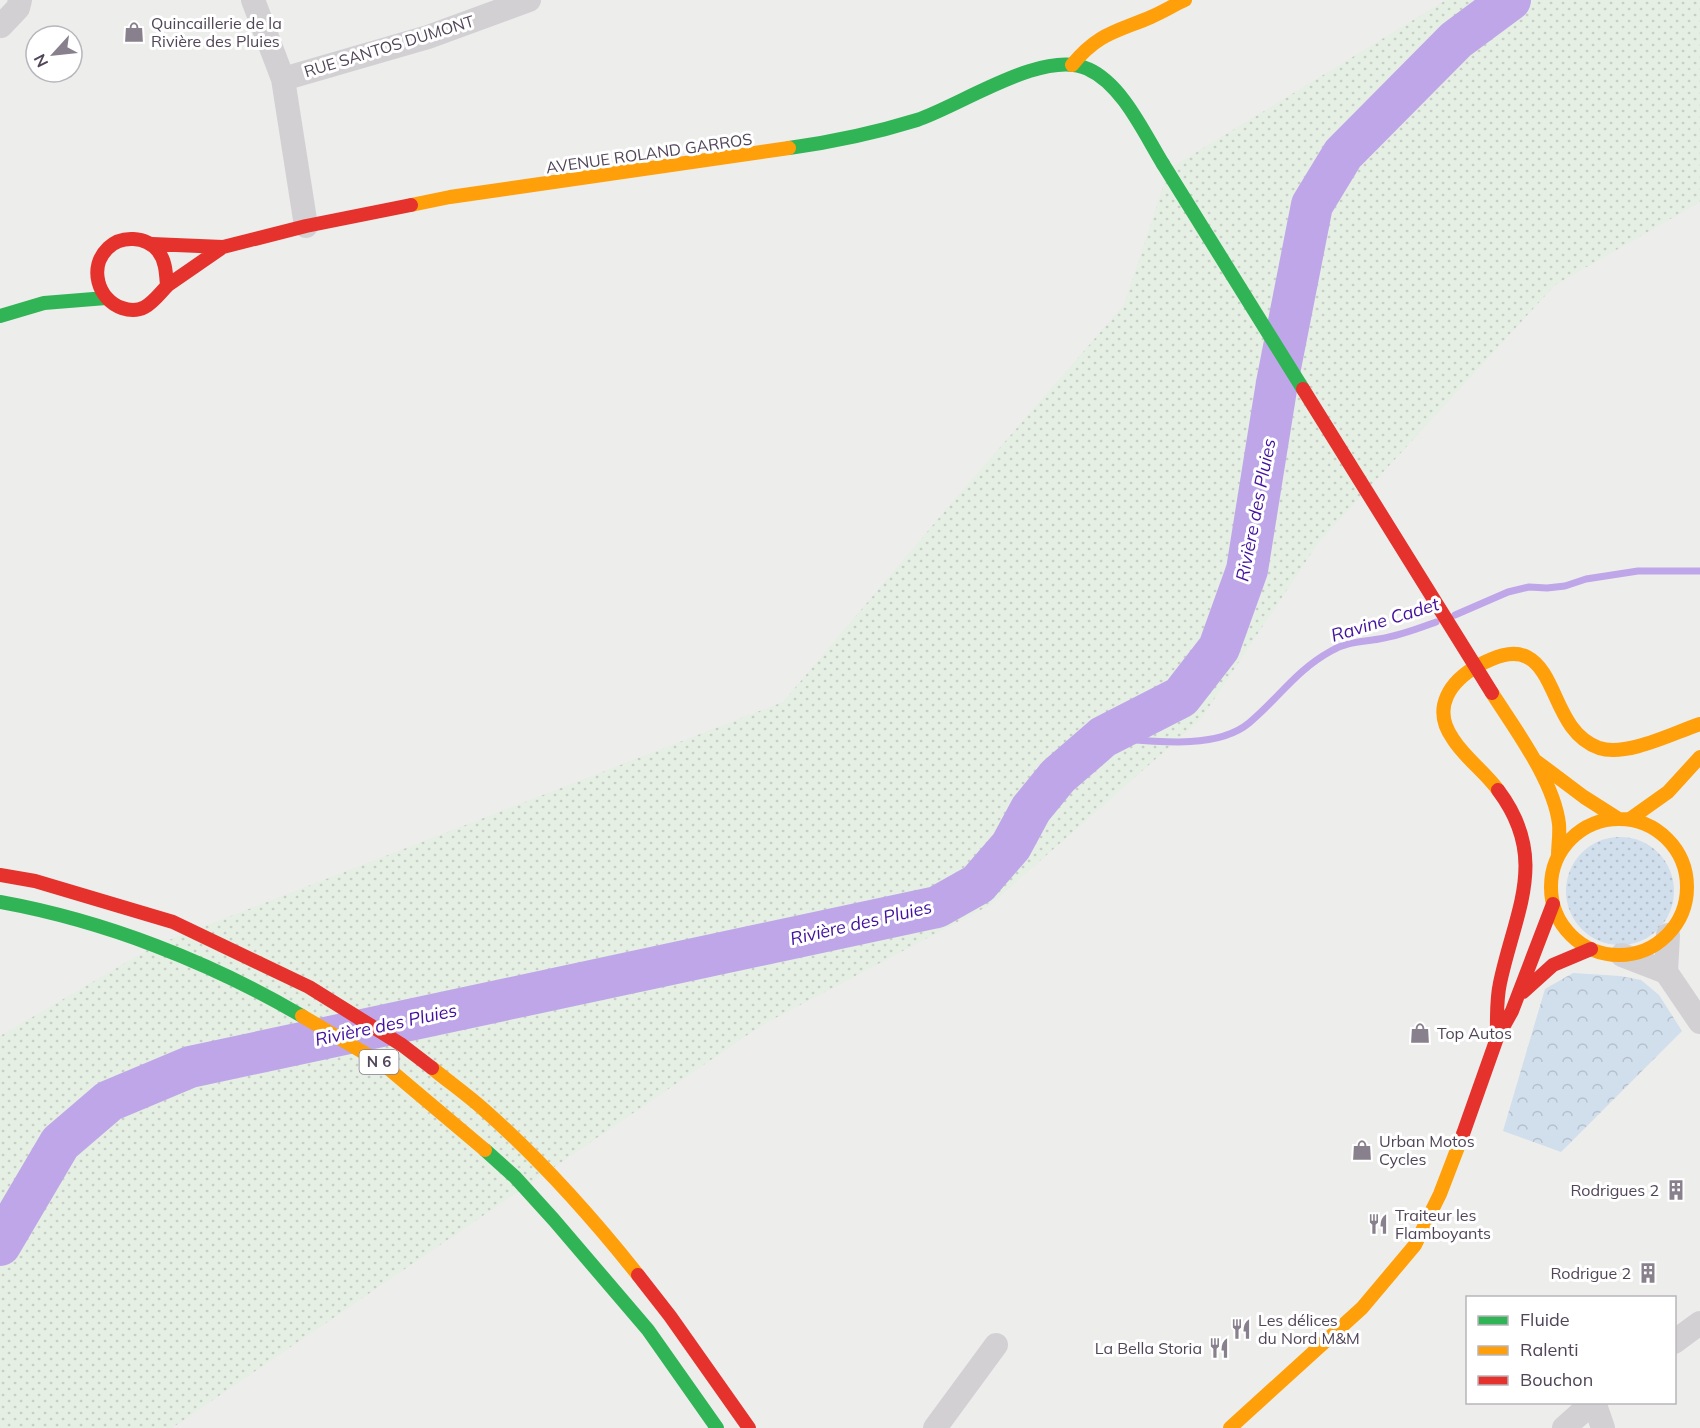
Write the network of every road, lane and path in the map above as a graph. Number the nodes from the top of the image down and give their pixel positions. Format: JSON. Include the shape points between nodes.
{"nodes":[{"id":1,"x":20,"y":0,"type":"edge"},
{"id":2,"x":253,"y":0,"type":"edge"},
{"id":3,"x":529,"y":0,"type":"edge"},
{"id":4,"x":1185,"y":0,"type":"edge"},
{"id":5,"x":1147,"y":19,"type":"junction"},
{"id":6,"x":1,"y":26,"type":"edge"},
{"id":7,"x":1123,"y":44,"type":"dead end"},
{"id":8,"x":1072,"y":64,"type":"junction"},
{"id":9,"x":1112,"y":64,"type":"dead end"},
{"id":10,"x":283,"y":79,"type":"junction"},
{"id":11,"x":1115,"y":91,"type":"junction"},
{"id":12,"x":306,"y":226,"type":"junction"},
{"id":13,"x":152,"y":244,"type":"junction"},
{"id":14,"x":223,"y":247,"type":"junction"},
{"id":15,"x":70,"y":286,"type":"dead end"},
{"id":16,"x":166,"y":286,"type":"junction"},
{"id":17,"x":106,"y":298,"type":"junction"},
{"id":18,"x":44,"y":303,"type":"junction"},
{"id":19,"x":0,"y":316,"type":"edge"},
{"id":20,"x":1700,"y":724,"type":"edge"},
{"id":21,"x":1700,"y":757,"type":"edge"},
{"id":22,"x":1535,"y":760,"type":"junction"},
{"id":23,"x":1668,"y":792,"type":"junction"},
{"id":24,"x":1624,"y":819,"type":"junction"},
{"id":25,"x":1664,"y":836,"type":"junction"},
{"id":26,"x":1558,"y":856,"type":"junction"},
{"id":27,"x":0,"y":875,"type":"edge"},
{"id":28,"x":0,"y":903,"type":"edge"},
{"id":29,"x":1553,"y":904,"type":"junction"},
{"id":30,"x":1668,"y":935,"type":"junction"},
{"id":31,"x":1591,"y":949,"type":"junction"},
{"id":32,"x":1622,"y":955,"type":"junction"},
{"id":33,"x":1666,"y":972,"type":"junction"},
{"id":34,"x":1516,"y":1000,"type":"junction"},
{"id":35,"x":1700,"y":1022,"type":"edge"},
{"id":36,"x":1497,"y":1038,"type":"junction"},
{"id":37,"x":1700,"y":1323,"type":"edge"},
{"id":38,"x":1676,"y":1341,"type":"edge"},
{"id":39,"x":996,"y":1345,"type":"dead end"},
{"id":40,"x":1592,"y":1404,"type":"edge"},
{"id":41,"x":1595,"y":1404,"type":"edge"},
{"id":42,"x":717,"y":1428,"type":"edge"},
{"id":43,"x":749,"y":1428,"type":"edge"},
{"id":44,"x":935,"y":1428,"type":"edge"},
{"id":45,"x":1230,"y":1428,"type":"edge"},
{"id":46,"x":1564,"y":1428,"type":"edge"},
{"id":47,"x":1603,"y":1428,"type":"edge"}],
"edges":[{"from":1,"to":6,"type":"street","via":[[18,8]]},
{"from":2,"to":10,"type":"street"},
{"from":3,"to":10,"type":"street","name":"RUE SANTOS DUMONT","via":[[428,37]]},
{"from":4,"to":5,"type":"main road"},
{"from":5,"to":7,"type":"main road"},
{"from":5,"to":8,"type":"main road","via":[[1095,39]]},
{"from":8,"to":11,"type":"main road","via":[[1087,68]]},
{"from":8,"to":12,"type":"main road","name":"AVENUE ROLAND GARROS","via":[[1029,70],[943,111],[832,142],[450,197]]},
{"from":9,"to":11,"type":"main road"},
{"from":10,"to":12,"type":"street"},
{"from":11,"to":22,"type":"main road","bridge":true},
{"from":12,"to":14,"type":"main road","name":"AVENUE ROLAND GARROS"},
{"from":13,"to":14,"type":"main road","name":"AVENUE ROLAND GARROS"},
{"from":13,"to":16,"type":"main road","via":[[163,255],[168,270]]},
{"from":13,"to":17,"type":"main road","name":"AVENUE ROLAND GARROS","via":[[141,239],[118,240],[102,255],[92,271]]},
{"from":14,"to":16,"type":"main road","name":"AVENUE ROLAND GARROS"},
{"from":15,"to":18,"type":"main road","name":"AVENUE ROLAND GARROS"},
{"from":16,"to":17,"type":"main road","name":"AVENUE ROLAND GARROS","via":[[158,299],[144,308],[117,307]]},
{"from":17,"to":18,"type":"main road","name":"AVENUE ROLAND GARROS"},
{"from":18,"to":19,"type":"main road","name":"AVENUE ROLAND GARROS"},
{"from":20,"to":36,"type":"main road","via":[[1623,750],[1599,748],[1581,740],[1571,730],[1542,671],[1532,660],[1517,653],[1499,654],[1461,675],[1452,686],[1445,699],[1443,720],[1452,741],[1509,803],[1521,833],[1526,881],[1500,984]]},
{"from":21,"to":23,"type":"main road"},
{"from":22,"to":24,"type":"main road","via":[[1584,797]]},
{"from":22,"to":26,"type":"main road","via":[[1559,824]]},
{"from":23,"to":24,"type":"main road"},
{"from":23,"to":25,"type":"main road"},
{"from":24,"to":25,"type":"main road","via":[[1649,825]]},
{"from":24,"to":26,"type":"main road","via":[[1599,821],[1582,829]]},
{"from":25,"to":30,"type":"main road","via":[[1678,853],[1686,874],[1687,896]]},
{"from":26,"to":29,"type":"main road","via":[[1551,880]]},
{"from":27,"to":43,"type":"main road","number":"N 6","via":[[35,881],[173,922],[309,987],[402,1045],[482,1108],[605,1234],[670,1316]]},
{"from":28,"to":42,"type":"main road","number":"N 6","via":[[33,908],[156,945],[293,1011],[383,1064],[515,1178],[584,1253],[648,1330]]},
{"from":29,"to":31,"type":"main road","via":[[1561,923]]},
{"from":29,"to":34,"type":"main road"},
{"from":30,"to":32,"type":"main road","via":[[1654,946]]},
{"from":30,"to":33,"type":"street"},
{"from":31,"to":32,"type":"main road"},
{"from":31,"to":34,"type":"main road","via":[[1544,969]]},
{"from":32,"to":33,"type":"street"},
{"from":33,"to":35,"type":"street"},
{"from":34,"to":36,"type":"main road"},
{"from":36,"to":45,"type":"main road","via":[[1440,1194],[1415,1245],[1362,1308]]},
{"from":37,"to":38,"type":"street"},
{"from":39,"to":44,"type":"street"},
{"from":40,"to":46,"type":"street"},
{"from":41,"to":47,"type":"street"}]}
